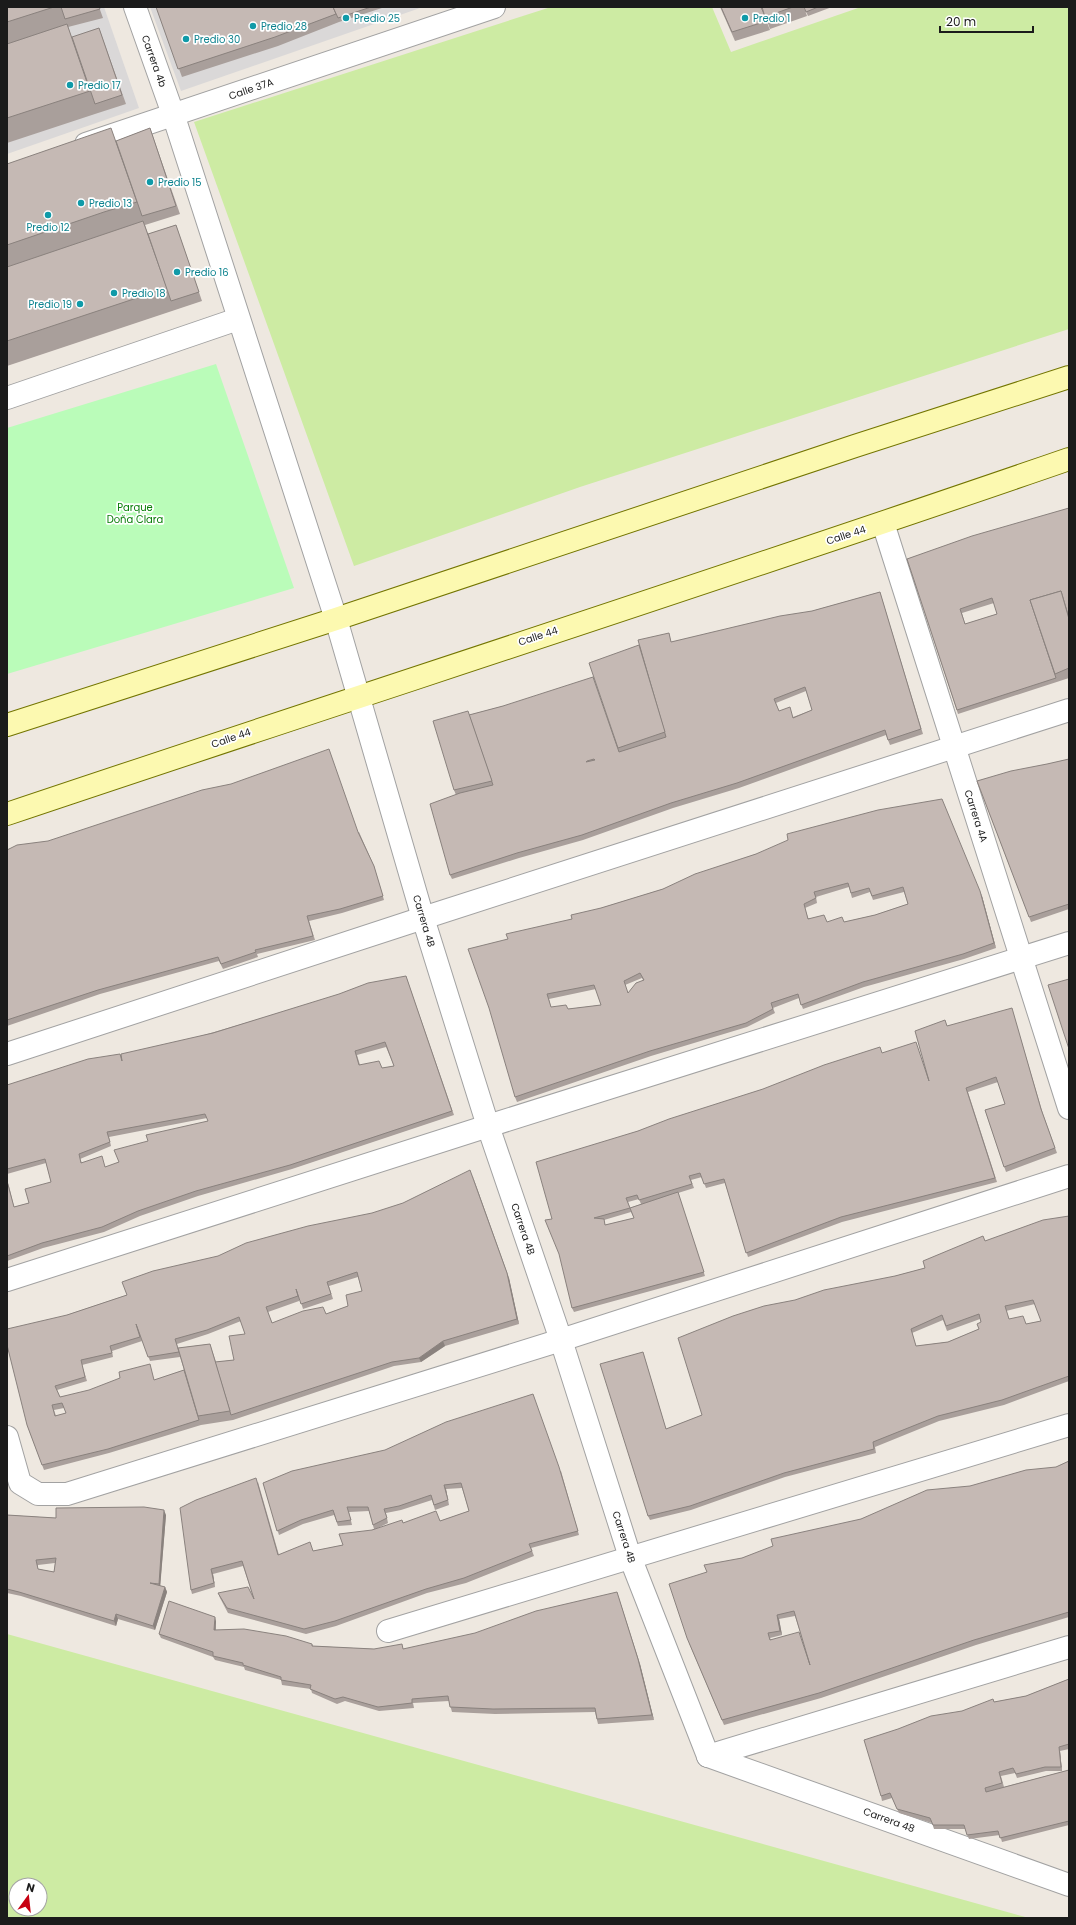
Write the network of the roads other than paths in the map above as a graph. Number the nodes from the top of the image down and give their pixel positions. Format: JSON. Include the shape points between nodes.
{"nodes":[{"id":1,"x":135,"y":7,"type":"edge"},
{"id":2,"x":494,"y":7,"type":"edge"},
{"id":3,"x":173,"y":114,"type":"junction"},
{"id":4,"x":64,"y":151,"type":"edge"},
{"id":5,"x":238,"y":320,"type":"junction"},
{"id":6,"x":1069,"y":377,"type":"edge"},
{"id":7,"x":7,"y":398,"type":"edge"},
{"id":8,"x":1069,"y":459,"type":"edge"},
{"id":9,"x":883,"y":523,"type":"junction"},
{"id":10,"x":336,"y":619,"type":"junction"},
{"id":11,"x":358,"y":696,"type":"junction"},
{"id":12,"x":1069,"y":710,"type":"edge"},
{"id":13,"x":7,"y":725,"type":"edge"},
{"id":14,"x":954,"y":747,"type":"junction"},
{"id":15,"x":7,"y":814,"type":"edge"},
{"id":16,"x":422,"y":918,"type":"junction"},
{"id":17,"x":1069,"y":943,"type":"edge"},
{"id":18,"x":1021,"y":957,"type":"junction"},
{"id":19,"x":7,"y":1054,"type":"edge"},
{"id":20,"x":1069,"y":1108,"type":"edge"},
{"id":21,"x":488,"y":1126,"type":"junction"},
{"id":22,"x":1069,"y":1176,"type":"edge"},
{"id":23,"x":7,"y":1280,"type":"edge"},
{"id":24,"x":561,"y":1340,"type":"junction"},
{"id":25,"x":1069,"y":1425,"type":"edge"},
{"id":26,"x":7,"y":1437,"type":"edge"},
{"id":27,"x":630,"y":1557,"type":"junction"},
{"id":28,"x":388,"y":1631,"type":"dead end"},
{"id":29,"x":1069,"y":1647,"type":"edge"},
{"id":30,"x":708,"y":1756,"type":"junction"},
{"id":31,"x":1069,"y":1884,"type":"edge"}],
"edges":[{"from":1,"to":3,"type":"street","name":"Carrera 4b"},
{"from":2,"to":3,"type":"street","name":"Calle 37A"},
{"from":3,"to":4,"type":"street","name":"Calle 37A"},
{"from":3,"to":5,"type":"street","name":"Carrera 4b"},
{"from":5,"to":7,"type":"street"},
{"from":5,"to":10,"type":"street","name":"Carrera 4B"},
{"from":6,"to":10,"type":"main road"},
{"from":8,"to":9,"type":"main road","name":"Calle 44"},
{"from":9,"to":11,"type":"main road","name":"Calle 44"},
{"from":9,"to":14,"type":"street","name":"Carrera 4A"},
{"from":10,"to":11,"type":"street","name":"Carrera 4B"},
{"from":10,"to":13,"type":"main road"},
{"from":11,"to":15,"type":"main road","name":"Calle 44"},
{"from":11,"to":16,"type":"street","name":"Carrera 4B"},
{"from":12,"to":14,"type":"street"},
{"from":14,"to":16,"type":"street"},
{"from":14,"to":18,"type":"street","name":"Carrera 4A"},
{"from":16,"to":19,"type":"street"},
{"from":16,"to":21,"type":"street","name":"Carrera 4B"},
{"from":17,"to":18,"type":"street"},
{"from":18,"to":20,"type":"street","name":"Carrera 4A"},
{"from":18,"to":21,"type":"street"},
{"from":21,"to":23,"type":"street"},
{"from":21,"to":24,"type":"street","name":"Carrera 4B"},
{"from":22,"to":24,"type":"street"},
{"from":24,"to":26,"type":"street","via":[[67,1494],[38,1494],[20,1483]]},
{"from":24,"to":27,"type":"street","name":"Carrera 4B"},
{"from":25,"to":27,"type":"street"},
{"from":27,"to":28,"type":"street"},
{"from":27,"to":30,"type":"street","name":"Carrera 4B"},
{"from":29,"to":30,"type":"street"},
{"from":30,"to":31,"type":"street","name":"Carrera 48"}]}
